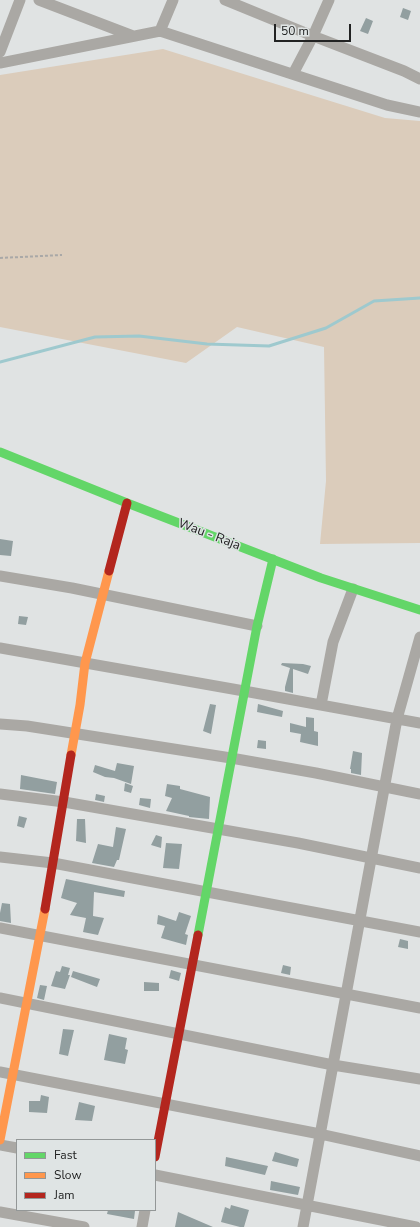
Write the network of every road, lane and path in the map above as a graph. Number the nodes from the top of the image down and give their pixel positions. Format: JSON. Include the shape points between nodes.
{"nodes":[{"id":1,"x":20,"y":0,"type":"edge"},
{"id":2,"x":38,"y":0,"type":"edge"},
{"id":3,"x":173,"y":0,"type":"edge"},
{"id":4,"x":225,"y":0,"type":"edge"},
{"id":5,"x":329,"y":0,"type":"edge"},
{"id":6,"x":160,"y":31,"type":"junction"},
{"id":7,"x":134,"y":36,"type":"junction"},
{"id":8,"x":313,"y":36,"type":"junction"},
{"id":9,"x":0,"y":52,"type":"edge"},
{"id":10,"x":0,"y":63,"type":"edge"},
{"id":11,"x":293,"y":74,"type":"junction"},
{"id":12,"x":420,"y":79,"type":"edge"},
{"id":13,"x":420,"y":112,"type":"edge"},
{"id":14,"x":62,"y":256,"type":"dead end"},
{"id":15,"x":0,"y":258,"type":"edge"},
{"id":16,"x":0,"y":452,"type":"edge"},
{"id":17,"x":127,"y":503,"type":"junction"},
{"id":18,"x":273,"y":559,"type":"junction"},
{"id":19,"x":0,"y":576,"type":"edge"},
{"id":20,"x":353,"y":589,"type":"junction"},
{"id":21,"x":103,"y":595,"type":"junction"},
{"id":22,"x":420,"y":610,"type":"edge"},
{"id":23,"x":256,"y":626,"type":"junction"},
{"id":24,"x":420,"y":637,"type":"edge"},
{"id":25,"x":0,"y":648,"type":"edge"},
{"id":26,"x":85,"y":663,"type":"junction"},
{"id":27,"x":244,"y":690,"type":"junction"},
{"id":28,"x":321,"y":705,"type":"junction"},
{"id":29,"x":397,"y":719,"type":"junction"},
{"id":30,"x":420,"y":723,"type":"edge"},
{"id":31,"x":0,"y":724,"type":"edge"},
{"id":32,"x":75,"y":734,"type":"junction"},
{"id":33,"x":231,"y":758,"type":"junction"},
{"id":34,"x":385,"y":787,"type":"junction"},
{"id":35,"x":0,"y":794,"type":"edge"},
{"id":36,"x":420,"y":794,"type":"edge"},
{"id":37,"x":64,"y":802,"type":"junction"},
{"id":38,"x":218,"y":829,"type":"junction"},
{"id":39,"x":0,"y":857,"type":"edge"},
{"id":40,"x":372,"y":858,"type":"junction"},
{"id":41,"x":53,"y":863,"type":"junction"},
{"id":42,"x":420,"y":868,"type":"edge"},
{"id":43,"x":206,"y":892,"type":"junction"},
{"id":44,"x":360,"y":921,"type":"junction"},
{"id":45,"x":0,"y":928,"type":"edge"},
{"id":46,"x":420,"y":932,"type":"edge"},
{"id":47,"x":40,"y":936,"type":"junction"},
{"id":48,"x":192,"y":964,"type":"junction"},
{"id":49,"x":347,"y":994,"type":"junction"},
{"id":50,"x":0,"y":998,"type":"edge"},
{"id":51,"x":27,"y":1004,"type":"junction"},
{"id":52,"x":420,"y":1008,"type":"edge"},
{"id":53,"x":178,"y":1034,"type":"junction"},
{"id":54,"x":333,"y":1065,"type":"junction"},
{"id":55,"x":0,"y":1072,"type":"edge"},
{"id":56,"x":13,"y":1075,"type":"junction"},
{"id":57,"x":420,"y":1079,"type":"edge"},
{"id":58,"x":165,"y":1104,"type":"junction"},
{"id":59,"x":320,"y":1134,"type":"junction"},
{"id":60,"x":0,"y":1140,"type":"edge"},
{"id":61,"x":0,"y":1145,"type":"edge"},
{"id":62,"x":16,"y":1148,"type":"edge"},
{"id":63,"x":156,"y":1152,"type":"edge"},
{"id":64,"x":420,"y":1156,"type":"edge"},
{"id":65,"x":156,"y":1175,"type":"edge"},
{"id":66,"x":307,"y":1205,"type":"junction"},
{"id":67,"x":145,"y":1211,"type":"edge"},
{"id":68,"x":0,"y":1212,"type":"edge"},
{"id":69,"x":84,"y":1227,"type":"edge"},
{"id":70,"x":142,"y":1227,"type":"edge"},
{"id":71,"x":303,"y":1227,"type":"edge"},
{"id":72,"x":416,"y":1227,"type":"edge"}],
"edges":[{"from":1,"to":9,"type":"street"},
{"from":2,"to":7,"type":"street"},
{"from":3,"to":6,"type":"street"},
{"from":4,"to":8,"type":"street"},
{"from":5,"to":8,"type":"street"},
{"from":6,"to":7,"type":"street"},
{"from":6,"to":11,"type":"street"},
{"from":7,"to":10,"type":"street"},
{"from":8,"to":11,"type":"street"},
{"from":8,"to":12,"type":"street"},
{"from":11,"to":13,"type":"street","via":[[387,105]]},
{"from":14,"to":15,"type":"path"},
{"from":16,"to":17,"type":"street","name":"Wau - Raja"},
{"from":17,"to":18,"type":"street","name":"Wau - Raja"},
{"from":17,"to":21,"type":"street"},
{"from":18,"to":20,"type":"street","name":"Wau - Raja"},
{"from":18,"to":23,"type":"street"},
{"from":19,"to":21,"type":"street"},
{"from":20,"to":22,"type":"street","name":"Wau - Raja"},
{"from":20,"to":28,"type":"street","via":[[333,642]]},
{"from":21,"to":23,"type":"street"},
{"from":21,"to":26,"type":"street"},
{"from":23,"to":27,"type":"street"},
{"from":24,"to":29,"type":"street"},
{"from":25,"to":26,"type":"street"},
{"from":26,"to":27,"type":"street"},
{"from":26,"to":32,"type":"street"},
{"from":27,"to":28,"type":"street"},
{"from":27,"to":33,"type":"street"},
{"from":28,"to":29,"type":"street"},
{"from":29,"to":30,"type":"street"},
{"from":29,"to":34,"type":"street"},
{"from":31,"to":32,"type":"street"},
{"from":32,"to":33,"type":"street"},
{"from":32,"to":37,"type":"street"},
{"from":33,"to":34,"type":"street"},
{"from":33,"to":38,"type":"street"},
{"from":34,"to":36,"type":"street"},
{"from":34,"to":40,"type":"street"},
{"from":35,"to":37,"type":"street"},
{"from":37,"to":38,"type":"street"},
{"from":37,"to":41,"type":"street"},
{"from":38,"to":40,"type":"street"},
{"from":38,"to":43,"type":"street"},
{"from":39,"to":41,"type":"street"},
{"from":40,"to":42,"type":"street"},
{"from":40,"to":44,"type":"street"},
{"from":41,"to":43,"type":"street"},
{"from":41,"to":47,"type":"street"},
{"from":43,"to":44,"type":"street"},
{"from":43,"to":48,"type":"street"},
{"from":44,"to":46,"type":"street"},
{"from":44,"to":49,"type":"street"},
{"from":45,"to":47,"type":"street"},
{"from":47,"to":48,"type":"street"},
{"from":47,"to":51,"type":"street"},
{"from":48,"to":49,"type":"street"},
{"from":48,"to":53,"type":"street"},
{"from":49,"to":52,"type":"street"},
{"from":49,"to":54,"type":"street"},
{"from":50,"to":51,"type":"street"},
{"from":51,"to":53,"type":"street"},
{"from":51,"to":56,"type":"street"},
{"from":53,"to":54,"type":"street"},
{"from":53,"to":58,"type":"street"},
{"from":54,"to":57,"type":"street"},
{"from":54,"to":59,"type":"street"},
{"from":55,"to":56,"type":"street"},
{"from":56,"to":58,"type":"street"},
{"from":56,"to":60,"type":"street"},
{"from":58,"to":59,"type":"street"},
{"from":58,"to":63,"type":"street"},
{"from":59,"to":64,"type":"street"},
{"from":59,"to":66,"type":"street"},
{"from":61,"to":62,"type":"street"},
{"from":65,"to":66,"type":"street"},
{"from":66,"to":71,"type":"street"},
{"from":66,"to":72,"type":"street"},
{"from":67,"to":70,"type":"street"},
{"from":68,"to":69,"type":"street"}]}
